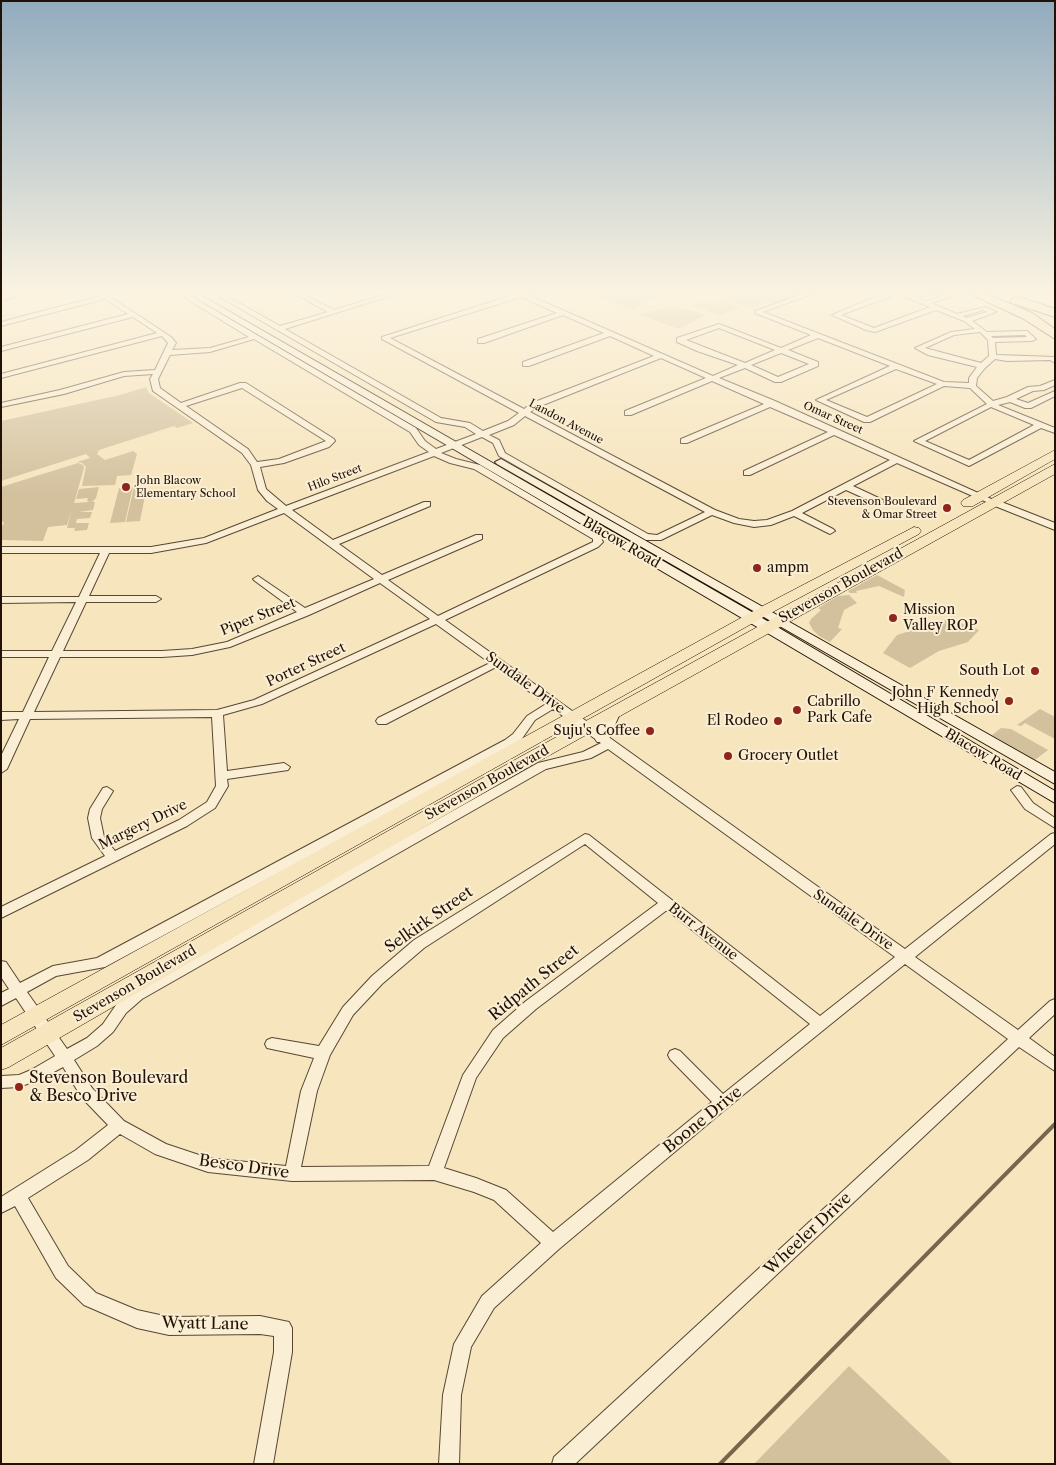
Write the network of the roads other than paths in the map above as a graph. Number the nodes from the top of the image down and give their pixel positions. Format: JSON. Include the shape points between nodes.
{"nodes":[{"id":1,"x":73,"y":358,"type":"edge"},
{"id":2,"x":164,"y":358,"type":"edge"},
{"id":3,"x":292,"y":358,"type":"edge"},
{"id":4,"x":308,"y":358,"type":"edge"},
{"id":5,"x":315,"y":358,"type":"edge"},
{"id":6,"x":331,"y":358,"type":"edge"},
{"id":7,"x":422,"y":358,"type":"edge"},
{"id":8,"x":542,"y":358,"type":"edge"},
{"id":9,"x":654,"y":358,"type":"edge"},
{"id":10,"x":666,"y":358,"type":"edge"},
{"id":11,"x":726,"y":358,"type":"edge"},
{"id":12,"x":759,"y":358,"type":"edge"},
{"id":13,"x":801,"y":358,"type":"edge"},
{"id":14,"x":876,"y":358,"type":"edge"},
{"id":15,"x":952,"y":358,"type":"edge"},
{"id":16,"x":990,"y":358,"type":"edge"},
{"id":17,"x":1003,"y":358,"type":"edge"},
{"id":18,"x":1035,"y":358,"type":"edge"},
{"id":19,"x":526,"y":364,"type":"dead end"},
{"id":20,"x":743,"y":365,"type":"junction"},
{"id":21,"x":896,"y":366,"type":"junction"},
{"id":22,"x":982,"y":366,"type":"junction"},
{"id":23,"x":157,"y":372,"type":"junction"},
{"id":24,"x":1,"y":376,"type":"edge"},
{"id":25,"x":712,"y":378,"type":"junction"},
{"id":26,"x":1055,"y":382,"type":"edge"},
{"id":27,"x":943,"y":384,"type":"junction"},
{"id":28,"x":972,"y":386,"type":"junction"},
{"id":29,"x":1053,"y":395,"type":"edge"},
{"id":30,"x":1010,"y":399,"type":"junction"},
{"id":31,"x":772,"y":403,"type":"junction"},
{"id":32,"x":1,"y":404,"type":"edge"},
{"id":33,"x":992,"y":404,"type":"junction"},
{"id":34,"x":179,"y":406,"type":"junction"},
{"id":35,"x":524,"y":413,"type":"junction"},
{"id":36,"x":628,"y":413,"type":"dead end"},
{"id":37,"x":1041,"y":425,"type":"junction"},
{"id":38,"x":1055,"y":427,"type":"edge"},
{"id":39,"x":1055,"y":430,"type":"edge"},
{"id":40,"x":834,"y":432,"type":"junction"},
{"id":41,"x":482,"y":434,"type":"junction"},
{"id":42,"x":684,"y":441,"type":"dead end"},
{"id":43,"x":458,"y":443,"type":"junction"},
{"id":44,"x":434,"y":452,"type":"junction"},
{"id":45,"x":1055,"y":454,"type":"edge"},
{"id":46,"x":898,"y":459,"type":"junction"},
{"id":47,"x":255,"y":466,"type":"junction"},
{"id":48,"x":1055,"y":468,"type":"edge"},
{"id":49,"x":747,"y":473,"type":"dead end"},
{"id":50,"x":845,"y":486,"type":"junction"},
{"id":51,"x":987,"y":499,"type":"junction"},
{"id":52,"x":880,"y":502,"type":"dead end"},
{"id":53,"x":427,"y":504,"type":"dead end"},
{"id":54,"x":285,"y":510,"type":"junction"},
{"id":55,"x":712,"y":512,"type":"junction"},
{"id":56,"x":795,"y":513,"type":"junction"},
{"id":57,"x":1055,"y":527,"type":"edge"},
{"id":58,"x":830,"y":531,"type":"dead end"},
{"id":59,"x":479,"y":537,"type":"dead end"},
{"id":60,"x":598,"y":542,"type":"joint"},
{"id":61,"x":331,"y":544,"type":"junction"},
{"id":62,"x":1,"y":550,"type":"edge"},
{"id":63,"x":106,"y":550,"type":"junction"},
{"id":64,"x":258,"y":579,"type":"dead end"},
{"id":65,"x":382,"y":580,"type":"junction"},
{"id":66,"x":156,"y":599,"type":"dead end"},
{"id":67,"x":1,"y":600,"type":"edge"},
{"id":68,"x":82,"y":600,"type":"junction"},
{"id":69,"x":305,"y":613,"type":"junction"},
{"id":70,"x":765,"y":619,"type":"junction"},
{"id":71,"x":437,"y":620,"type":"junction"},
{"id":72,"x":1,"y":654,"type":"edge"},
{"id":73,"x":56,"y":654,"type":"junction"},
{"id":74,"x":498,"y":663,"type":"junction"},
{"id":75,"x":880,"y":694,"type":"junction"},
{"id":76,"x":552,"y":704,"type":"junction"},
{"id":77,"x":217,"y":713,"type":"junction"},
{"id":78,"x":1,"y":716,"type":"edge"},
{"id":79,"x":26,"y":716,"type":"junction"},
{"id":80,"x":953,"y":720,"type":"junction"},
{"id":81,"x":382,"y":721,"type":"dead end"},
{"id":82,"x":593,"y":732,"type":"junction"},
{"id":83,"x":284,"y":767,"type":"dead end"},
{"id":84,"x":1,"y":769,"type":"edge"},
{"id":85,"x":221,"y":776,"type":"junction"},
{"id":86,"x":1055,"y":779,"type":"edge"},
{"id":87,"x":107,"y":790,"type":"dead end"},
{"id":88,"x":1017,"y":790,"type":"dead end"},
{"id":89,"x":1055,"y":798,"type":"edge"},
{"id":90,"x":1055,"y":824,"type":"edge"},
{"id":91,"x":1055,"y":837,"type":"edge"},
{"id":92,"x":585,"y":838,"type":"joint"},
{"id":93,"x":114,"y":856,"type":"junction"},
{"id":94,"x":667,"y":903,"type":"junction"},
{"id":95,"x":1,"y":914,"type":"edge"},
{"id":96,"x":905,"y":956,"type":"junction"},
{"id":97,"x":1,"y":966,"type":"edge"},
{"id":98,"x":18,"y":989,"type":"junction"},
{"id":99,"x":1,"y":1000,"type":"edge"},
{"id":100,"x":1055,"y":1004,"type":"edge"},
{"id":101,"x":43,"y":1025,"type":"junction"},
{"id":102,"x":821,"y":1025,"type":"junction"},
{"id":103,"x":1,"y":1036,"type":"edge"},
{"id":104,"x":1018,"y":1039,"type":"junction"},
{"id":105,"x":272,"y":1044,"type":"dead end"},
{"id":106,"x":324,"y":1053,"type":"junction"},
{"id":107,"x":674,"y":1055,"type":"dead end"},
{"id":108,"x":66,"y":1058,"type":"junction"},
{"id":109,"x":1,"y":1060,"type":"edge"},
{"id":110,"x":1055,"y":1065,"type":"edge"},
{"id":111,"x":1,"y":1082,"type":"edge"},
{"id":112,"x":722,"y":1103,"type":"junction"},
{"id":113,"x":120,"y":1126,"type":"junction"},
{"id":114,"x":434,"y":1173,"type":"junction"},
{"id":115,"x":292,"y":1174,"type":"junction"},
{"id":116,"x":18,"y":1196,"type":"junction"},
{"id":117,"x":1,"y":1206,"type":"edge"},
{"id":118,"x":553,"y":1243,"type":"junction"},
{"id":119,"x":262,"y":1464,"type":"edge"},
{"id":120,"x":449,"y":1464,"type":"edge"},
{"id":121,"x":561,"y":1464,"type":"edge"}],
"edges":[{"from":1,"to":24,"type":"street"},
{"from":2,"to":23,"type":"street"},
{"from":3,"to":44,"type":"street","name":"Blacow Road","via":[[414,430],[422,443]]},
{"from":4,"to":43,"type":"main road","name":"Blacow Road"},
{"from":5,"to":43,"type":"main road","name":"Blacow Road"},
{"from":6,"to":41,"type":"street","name":"Blacow Road","via":[[440,420],[467,426]]},
{"from":7,"to":35,"type":"street","name":"Landon Avenue"},
{"from":8,"to":19,"type":"street"},
{"from":9,"to":35,"type":"street","name":"Hilo Street","via":[[534,405]]},
{"from":10,"to":25,"type":"street","name":"Omar Street"},
{"from":11,"to":20,"type":"street"},
{"from":12,"to":20,"type":"street"},
{"from":13,"to":20,"type":"street","via":[[815,364],[778,380]]},
{"from":14,"to":21,"type":"street"},
{"from":15,"to":22,"type":"street"},
{"from":16,"to":22,"type":"street"},
{"from":17,"to":18,"type":"street"},
{"from":20,"to":25,"type":"street"},
{"from":21,"to":27,"type":"street"},
{"from":21,"to":27,"type":"street","via":[[820,400],[867,420]]},
{"from":22,"to":28,"type":"street","via":[[973,378]]},
{"from":23,"to":32,"type":"street","via":[[124,374],[61,392]]},
{"from":23,"to":34,"type":"street","name":"Sundale Drive","via":[[154,379],[156,389]]},
{"from":25,"to":31,"type":"street","name":"Omar Street"},
{"from":25,"to":36,"type":"street"},
{"from":26,"to":30,"type":"street"},
{"from":27,"to":28,"type":"street"},
{"from":28,"to":33,"type":"street"},
{"from":29,"to":30,"type":"street","via":[[1028,406]]},
{"from":30,"to":33,"type":"street"},
{"from":31,"to":40,"type":"street","name":"Omar Street"},
{"from":31,"to":42,"type":"street"},
{"from":33,"to":37,"type":"street"},
{"from":33,"to":37,"type":"street","via":[[918,441],[969,462]]},
{"from":33,"to":38,"type":"street"},
{"from":34,"to":47,"type":"street","name":"Sundale Drive","via":[[245,452]]},
{"from":34,"to":47,"type":"street","via":[[243,385],[331,441],[281,461]]},
{"from":35,"to":41,"type":"street","name":"Hilo Street","via":[[511,423]]},
{"from":35,"to":55,"type":"street","name":"Landon Avenue"},
{"from":37,"to":39,"type":"street"},
{"from":40,"to":46,"type":"street","name":"Omar Street"},
{"from":40,"to":49,"type":"street"},
{"from":41,"to":43,"type":"street","name":"Hilo Street"},
{"from":41,"to":55,"type":"street","name":"Blacow Road","via":[[496,442],[502,454],[653,539]]},
{"from":43,"to":44,"type":"street","name":"Hilo Street"},
{"from":43,"to":70,"type":"main road","name":"Blacow Road"},
{"from":44,"to":54,"type":"street","name":"Hilo Street"},
{"from":44,"to":60,"type":"street","name":"Blacow Road","via":[[477,467],[597,538]]},
{"from":45,"to":51,"type":"main road","name":"Stevenson Boulevard"},
{"from":46,"to":50,"type":"street","name":"Landon Avenue"},
{"from":46,"to":51,"type":"street","name":"Omar Street"},
{"from":47,"to":54,"type":"street","name":"Sundale Drive","via":[[262,490]]},
{"from":48,"to":51,"type":"main road","name":"Stevenson Boulevard"},
{"from":50,"to":52,"type":"street"},
{"from":50,"to":56,"type":"street","name":"Landon Avenue"},
{"from":51,"to":57,"type":"street"},
{"from":51,"to":70,"type":"main road","name":"Stevenson Boulevard"},
{"from":53,"to":61,"type":"street"},
{"from":54,"to":61,"type":"street","name":"Sundale Drive"},
{"from":54,"to":63,"type":"street","name":"Hilo Street","via":[[190,544],[151,550]]},
{"from":55,"to":56,"type":"street","name":"Landon Avenue","via":[[754,524],[768,523]]},
{"from":56,"to":58,"type":"street"},
{"from":59,"to":65,"type":"street","name":"Piper Street"},
{"from":60,"to":71,"type":"street","name":"Porter Street"},
{"from":61,"to":65,"type":"street","name":"Sundale Drive"},
{"from":62,"to":63,"type":"street","name":"Hilo Street"},
{"from":63,"to":68,"type":"street"},
{"from":64,"to":69,"type":"street"},
{"from":65,"to":69,"type":"street","name":"Piper Street"},
{"from":65,"to":71,"type":"street","name":"Sundale Drive"},
{"from":66,"to":68,"type":"street"},
{"from":67,"to":68,"type":"street"},
{"from":68,"to":73,"type":"street"},
{"from":69,"to":73,"type":"street","name":"Piper Street","via":[[230,644],[192,652]]},
{"from":70,"to":75,"type":"main road","name":"Blacow Road"},
{"from":70,"to":80,"type":"main road","name":"Blacow Road"},
{"from":70,"to":82,"type":"main road","name":"Stevenson Boulevard"},
{"from":70,"to":82,"type":"main road","name":"Stevenson Boulevard","via":[[613,713]]},
{"from":71,"to":74,"type":"street","name":"Sundale Drive"},
{"from":71,"to":77,"type":"street","name":"Porter Street","via":[[258,702]]},
{"from":72,"to":73,"type":"street","name":"Piper Street"},
{"from":73,"to":79,"type":"street"},
{"from":74,"to":76,"type":"street","name":"Sundale Drive"},
{"from":74,"to":81,"type":"street"},
{"from":75,"to":80,"type":"main road","via":[[901,698],[928,713]]},
{"from":75,"to":89,"type":"main road","name":"Blacow Road"},
{"from":76,"to":82,"type":"street","name":"Sundale Drive"},
{"from":76,"to":98,"type":"street","name":"Stevenson Boulevard","via":[[531,718],[509,743],[100,963],[53,971]]},
{"from":77,"to":79,"type":"street","name":"Porter Street"},
{"from":77,"to":85,"type":"street","name":"Margery Drive"},
{"from":78,"to":79,"type":"street","name":"Porter Street"},
{"from":79,"to":84,"type":"street"},
{"from":80,"to":86,"type":"main road","name":"Blacow Road"},
{"from":82,"to":96,"type":"street","name":"Sundale Drive"},
{"from":82,"to":101,"type":"main road","name":"Stevenson Boulevard","via":[[526,761]]},
{"from":82,"to":108,"type":"street","name":"Stevenson Boulevard","via":[[587,755],[542,766],[138,996],[92,1042]]},
{"from":83,"to":85,"type":"street"},
{"from":85,"to":93,"type":"street","name":"Margery Drive","via":[[218,796],[199,814]]},
{"from":87,"to":93,"type":"street","via":[[96,809],[94,827],[98,838]]},
{"from":88,"to":90,"type":"street","name":"Blacow Road","via":[[1028,806]]},
{"from":91,"to":96,"type":"street","name":"Boone Drive"},
{"from":92,"to":94,"type":"street","name":"Burr Avenue"},
{"from":92,"to":106,"type":"street","name":"Selkirk Street","via":[[419,944],[377,980],[348,1011]]},
{"from":93,"to":95,"type":"street","name":"Margery Drive"},
{"from":94,"to":102,"type":"street","name":"Burr Avenue"},
{"from":94,"to":114,"type":"street","name":"Ridpath Street","via":[[531,1005],[498,1034],[470,1075]]},
{"from":96,"to":102,"type":"street","name":"Boone Drive"},
{"from":96,"to":104,"type":"street","name":"Sundale Drive"},
{"from":97,"to":98,"type":"street","name":"Besco Drive"},
{"from":98,"to":99,"type":"street","name":"Stevenson Boulevard"},
{"from":98,"to":101,"type":"street","name":"Besco Drive"},
{"from":100,"to":104,"type":"street","name":"Wheeler Drive"},
{"from":101,"to":103,"type":"main road","name":"Stevenson Boulevard"},
{"from":101,"to":108,"type":"street","name":"Besco Drive"},
{"from":101,"to":109,"type":"main road","name":"Stevenson Boulevard"},
{"from":102,"to":112,"type":"street","name":"Boone Drive"},
{"from":104,"to":110,"type":"street","name":"Sundale Drive"},
{"from":104,"to":121,"type":"street","name":"Wheeler Drive"},
{"from":105,"to":106,"type":"street"},
{"from":106,"to":115,"type":"street","name":"Selkirk Street","via":[[309,1092]]},
{"from":107,"to":112,"type":"street"},
{"from":108,"to":111,"type":"street","name":"Stevenson Boulevard","via":[[36,1075]]},
{"from":108,"to":113,"type":"street","name":"Besco Drive","via":[[87,1093]]},
{"from":112,"to":118,"type":"street","name":"Boone Drive"},
{"from":113,"to":115,"type":"street","name":"Besco Drive","via":[[161,1150],[208,1166]]},
{"from":113,"to":116,"type":"street"},
{"from":114,"to":115,"type":"street","name":"Besco Drive"},
{"from":114,"to":118,"type":"street","name":"Besco Drive","via":[[500,1196]]},
{"from":116,"to":117,"type":"street"},
{"from":116,"to":119,"type":"street","name":"Wyatt Lane","via":[[62,1272],[90,1300],[137,1319],[169,1326],[260,1325],[283,1328],[283,1352]]},
{"from":118,"to":120,"type":"street","name":"Boone Drive","via":[[488,1302],[463,1344],[452,1395]]}]}
